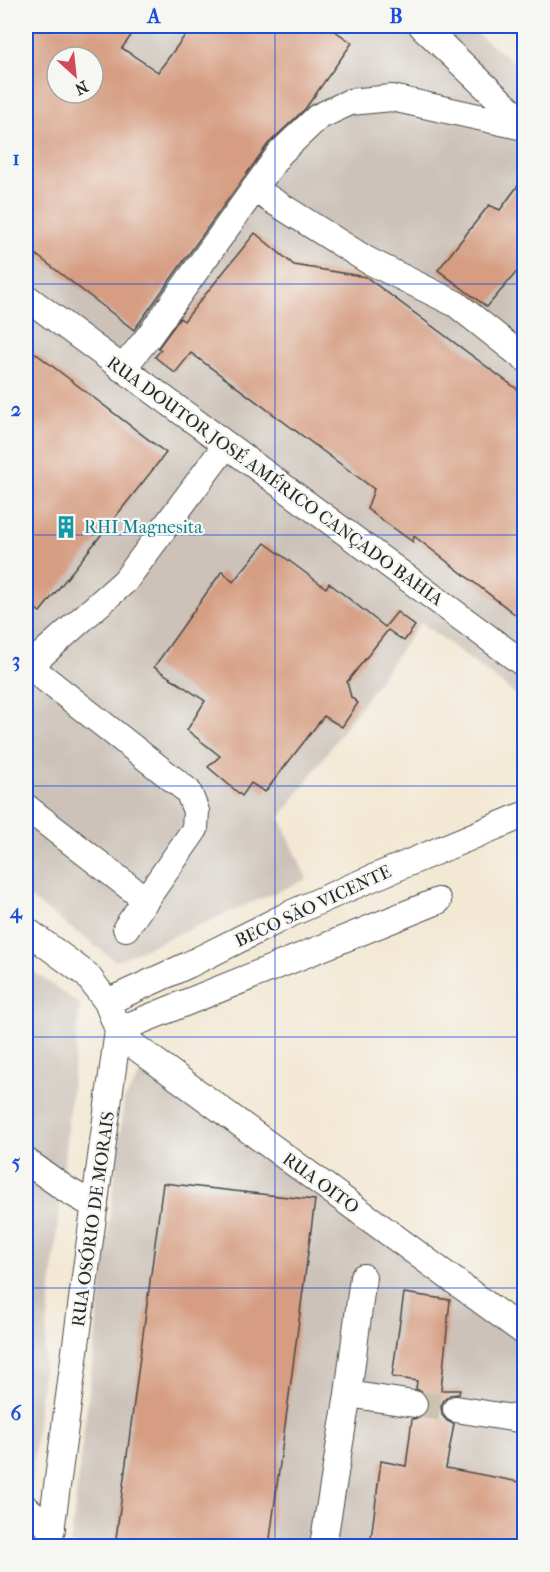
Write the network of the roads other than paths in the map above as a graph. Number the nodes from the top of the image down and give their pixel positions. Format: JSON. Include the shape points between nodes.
{"nodes":[{"id":1,"x":422,"y":26,"type":"edge"},
{"id":2,"x":525,"y":125,"type":"edge"},
{"id":3,"x":254,"y":189,"type":"junction"},
{"id":4,"x":26,"y":297,"type":"edge"},
{"id":5,"x":525,"y":358,"type":"edge"},
{"id":6,"x":122,"y":369,"type":"junction"},
{"id":7,"x":226,"y":445,"type":"junction"},
{"id":8,"x":525,"y":664,"type":"edge"},
{"id":9,"x":27,"y":665,"type":"edge"},
{"id":10,"x":26,"y":807,"type":"edge"},
{"id":11,"x":521,"y":816,"type":"dead end"},
{"id":12,"x":146,"y":900,"type":"junction"},
{"id":13,"x":438,"y":901,"type":"dead end"},
{"id":14,"x":126,"y":928,"type":"dead end"},
{"id":15,"x":26,"y":930,"type":"edge"},
{"id":16,"x":106,"y":1002,"type":"junction"},
{"id":17,"x":118,"y":1032,"type":"junction"},
{"id":18,"x":26,"y":1161,"type":"edge"},
{"id":19,"x":95,"y":1206,"type":"junction"},
{"id":20,"x":363,"y":1277,"type":"dead end"},
{"id":21,"x":525,"y":1332,"type":"edge"},
{"id":22,"x":348,"y":1394,"type":"junction"},
{"id":23,"x":414,"y":1404,"type":"tunnel mouth"},
{"id":24,"x":456,"y":1409,"type":"tunnel mouth"},
{"id":25,"x":525,"y":1419,"type":"edge"},
{"id":26,"x":26,"y":1508,"type":"edge"},
{"id":27,"x":51,"y":1538,"type":"edge"},
{"id":28,"x":323,"y":1546,"type":"edge"}],
"edges":[{"from":1,"to":2,"type":"street"},
{"from":2,"to":3,"type":"street","via":[[392,98],[350,102],[318,117],[280,153]]},
{"from":3,"to":5,"type":"street","via":[[367,260],[456,304]]},
{"from":3,"to":6,"type":"street"},
{"from":4,"to":6,"type":"street","name":"RUA DOUTOR JOSÉ AMÉRICO CANÇADO BAHIA"},
{"from":6,"to":7,"type":"street","name":"RUA DOUTOR JOSÉ AMÉRICO CANÇADO BAHIA"},
{"from":7,"to":8,"type":"street","name":"RUA DOUTOR JOSÉ AMÉRICO CANÇADO BAHIA"},
{"from":7,"to":9,"type":"street","via":[[125,581]]},
{"from":9,"to":12,"type":"street","via":[[188,791],[196,811],[195,829]]},
{"from":10,"to":12,"type":"street"},
{"from":11,"to":16,"type":"street","name":"BECO SÃO VICENTE","via":[[310,905]]},
{"from":12,"to":14,"type":"street"},
{"from":13,"to":17,"type":"street"},
{"from":15,"to":16,"type":"street","via":[[87,975]]},
{"from":16,"to":17,"type":"street"},
{"from":17,"to":19,"type":"street","name":"RUA OSÓRIO DE MORAIS"},
{"from":17,"to":21,"type":"street","name":"RUA OITO"},
{"from":18,"to":19,"type":"street"},
{"from":19,"to":27,"type":"street","name":"RUA OSÓRIO DE MORAIS"},
{"from":20,"to":22,"type":"street"},
{"from":22,"to":23,"type":"street"},
{"from":22,"to":28,"type":"street"},
{"from":24,"to":25,"type":"street"},
{"from":26,"to":27,"type":"street"}]}
